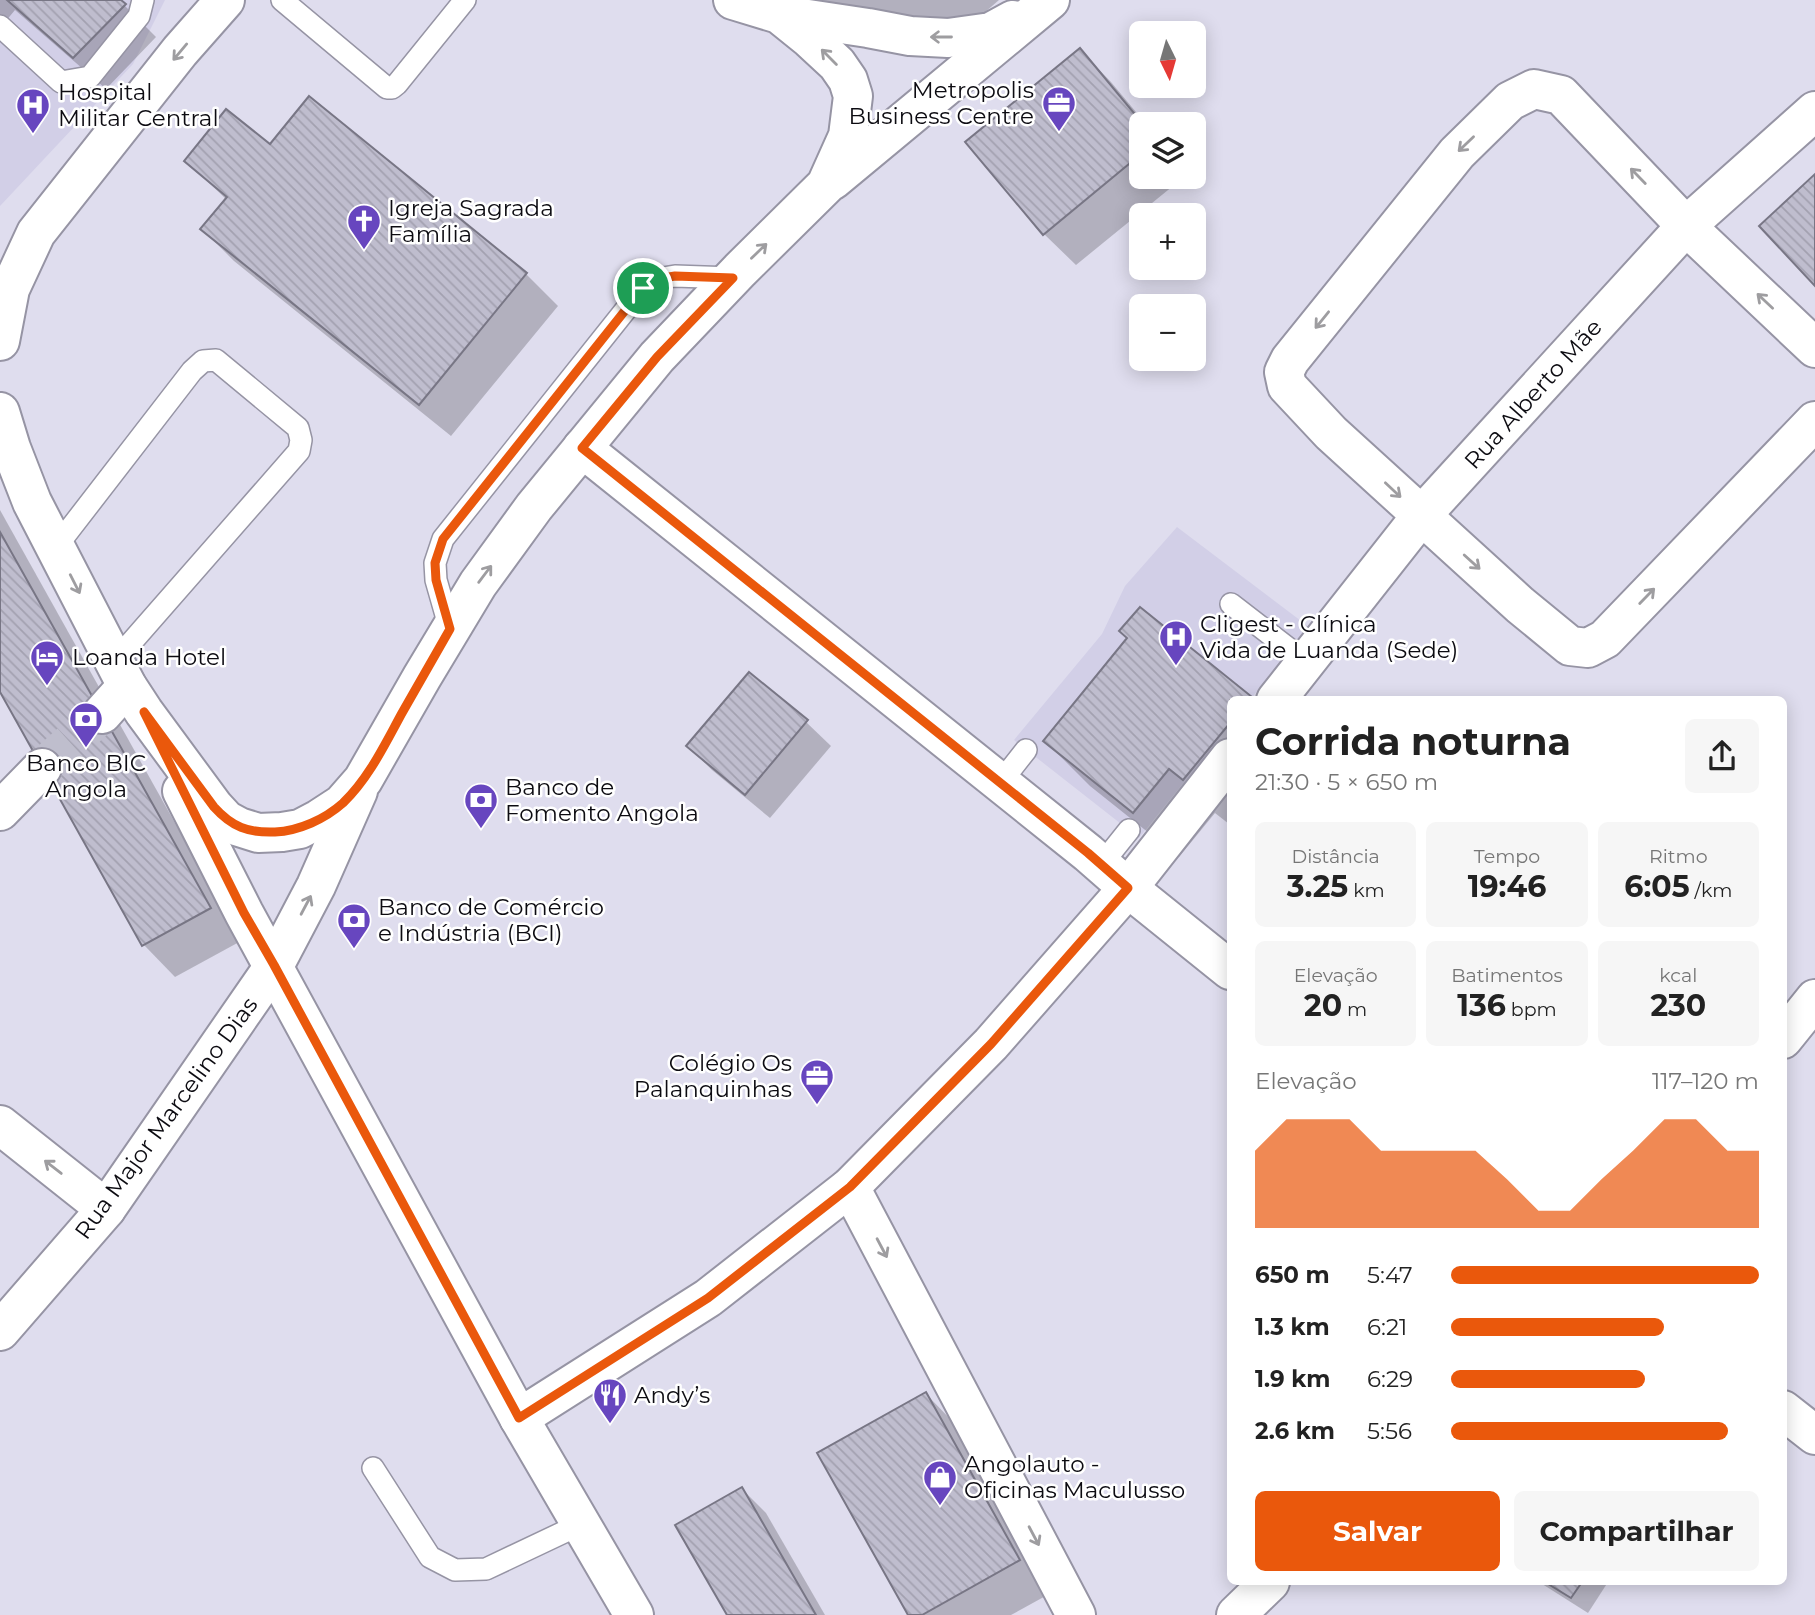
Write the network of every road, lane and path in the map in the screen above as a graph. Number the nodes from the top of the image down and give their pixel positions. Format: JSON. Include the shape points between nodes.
{"nodes":[{"id":1,"x":143,"y":0,"type":"edge"},
{"id":2,"x":225,"y":0,"type":"edge"},
{"id":3,"x":282,"y":0,"type":"edge"},
{"id":4,"x":464,"y":0,"type":"edge"},
{"id":5,"x":733,"y":0,"type":"edge"},
{"id":6,"x":779,"y":15,"type":"junction"},
{"id":7,"x":0,"y":26,"type":"edge"},
{"id":8,"x":1815,"y":111,"type":"edge"},
{"id":9,"x":826,"y":186,"type":"junction"},
{"id":10,"x":1686,"y":226,"type":"junction"},
{"id":11,"x":36,"y":233,"type":"junction"},
{"id":12,"x":0,"y":257,"type":"edge"},
{"id":13,"x":733,"y":278,"type":"junction"},
{"id":14,"x":0,"y":341,"type":"edge"},
{"id":15,"x":1815,"y":348,"type":"edge"},
{"id":16,"x":0,"y":412,"type":"edge"},
{"id":17,"x":1815,"y":421,"type":"edge"},
{"id":18,"x":582,"y":448,"type":"junction"},
{"id":19,"x":0,"y":463,"type":"edge"},
{"id":20,"x":32,"y":502,"type":"junction"},
{"id":21,"x":1421,"y":516,"type":"junction"},
{"id":22,"x":56,"y":547,"type":"junction"},
{"id":23,"x":1231,"y":604,"type":"dead end"},
{"id":24,"x":450,"y":629,"type":"junction"},
{"id":25,"x":1306,"y":662,"type":"junction"},
{"id":26,"x":129,"y":686,"type":"junction"},
{"id":27,"x":1279,"y":696,"type":"edge"},
{"id":28,"x":102,"y":714,"type":"tunnel mouth"},
{"id":29,"x":1026,"y":750,"type":"dead end"},
{"id":30,"x":1227,"y":761,"type":"edge"},
{"id":31,"x":43,"y":768,"type":"tunnel mouth"},
{"id":32,"x":363,"y":780,"type":"junction"},
{"id":33,"x":1000,"y":783,"type":"junction"},
{"id":34,"x":0,"y":811,"type":"edge"},
{"id":35,"x":1129,"y":830,"type":"dead end"},
{"id":36,"x":1115,"y":877,"type":"junction"},
{"id":37,"x":274,"y":965,"type":"junction"},
{"id":38,"x":1227,"y":968,"type":"edge"},
{"id":39,"x":1815,"y":999,"type":"edge"},
{"id":40,"x":1787,"y":1034,"type":"edge"},
{"id":41,"x":0,"y":1125,"type":"edge"},
{"id":42,"x":850,"y":1187,"type":"junction"},
{"id":43,"x":106,"y":1209,"type":"junction"},
{"id":44,"x":0,"y":1331,"type":"edge"},
{"id":45,"x":1787,"y":1413,"type":"edge"},
{"id":46,"x":519,"y":1418,"type":"junction"},
{"id":47,"x":1815,"y":1435,"type":"edge"},
{"id":48,"x":373,"y":1468,"type":"dead end"},
{"id":49,"x":581,"y":1524,"type":"junction"},
{"id":50,"x":1267,"y":1585,"type":"edge"},
{"id":51,"x":634,"y":1615,"type":"edge"},
{"id":52,"x":1076,"y":1615,"type":"edge"},
{"id":53,"x":1237,"y":1615,"type":"edge"}],
"edges":[{"from":1,"to":7,"type":"lane","via":[[139,16],[90,76],[61,82]]},
{"from":2,"to":11,"type":"street","one_way":true},
{"from":3,"to":4,"type":"lane","via":[[392,88]]},
{"from":5,"to":6,"type":"street"},
{"from":9,"to":6,"type":"street","one_way":true,"via":[[848,136],[853,96],[837,64]]},
{"from":9,"to":6,"type":"street","one_way":true,"via":[[1049,0],[991,32],[948,38]]},
{"from":8,"to":10,"type":"street","name":"Rua Alberto Mãe"},
{"from":13,"to":9,"type":"street","one_way":true},
{"from":15,"to":10,"type":"street","one_way":true},
{"from":10,"to":21,"type":"street","name":"Rua Alberto Mãe"},
{"from":10,"to":21,"type":"street","one_way":true,"via":[[1561,95],[1534,89],[1510,102],[1457,153],[1284,372],[1287,386]]},
{"from":11,"to":12,"type":"street"},
{"from":11,"to":14,"type":"street","via":[[10,289]]},
{"from":13,"to":18,"type":"street","via":[[657,357]]},
{"from":13,"to":24,"type":"lane","via":[[657,279],[634,299],[443,539],[435,563],[436,580]]},
{"from":16,"to":20,"type":"street"},
{"from":21,"to":17,"type":"street","one_way":true,"via":[[1570,646],[1588,648],[1605,639]]},
{"from":24,"to":18,"type":"street","one_way":true,"via":[[478,584]]},
{"from":18,"to":33,"type":"street"},
{"from":19,"to":20,"type":"street"},
{"from":20,"to":22,"type":"street"},
{"from":21,"to":25,"type":"street","name":"Rua Alberto Mãe"},
{"from":22,"to":26,"type":"street","one_way":true},
{"from":22,"to":26,"type":"lane","via":[[203,361],[216,360],[298,428],[299,451]]},
{"from":23,"to":25,"type":"lane"},
{"from":24,"to":32,"type":"street"},
{"from":25,"to":27,"type":"street","name":"Rua Alberto Mãe"},
{"from":26,"to":28,"type":"street"},
{"from":26,"to":32,"type":"street","via":[[214,807],[239,827],[258,833],[300,829],[342,804]]},
{"from":26,"to":37,"type":"street"},
{"from":29,"to":33,"type":"lane"},
{"from":30,"to":36,"type":"street"},
{"from":31,"to":34,"type":"street"},
{"from":37,"to":32,"type":"street","name":"Rua Major Marcelino Dias","one_way":true,"via":[[316,886]]},
{"from":33,"to":36,"type":"street"},
{"from":35,"to":36,"type":"lane"},
{"from":36,"to":38,"type":"street"},
{"from":36,"to":42,"type":"street","via":[[991,1044]]},
{"from":37,"to":43,"type":"street","name":"Rua Major Marcelino Dias"},
{"from":37,"to":46,"type":"street"},
{"from":39,"to":40,"type":"street"},
{"from":43,"to":41,"type":"street","one_way":true},
{"from":42,"to":46,"type":"street","via":[[708,1298]]},
{"from":42,"to":52,"type":"street","one_way":true},
{"from":43,"to":44,"type":"street","name":"Rua Major Marcelino Dias"},
{"from":45,"to":47,"type":"street"},
{"from":46,"to":49,"type":"street"},
{"from":48,"to":49,"type":"lane","via":[[430,1557],[455,1570],[485,1569]]},
{"from":49,"to":51,"type":"street"},
{"from":50,"to":53,"type":"street"}]}
